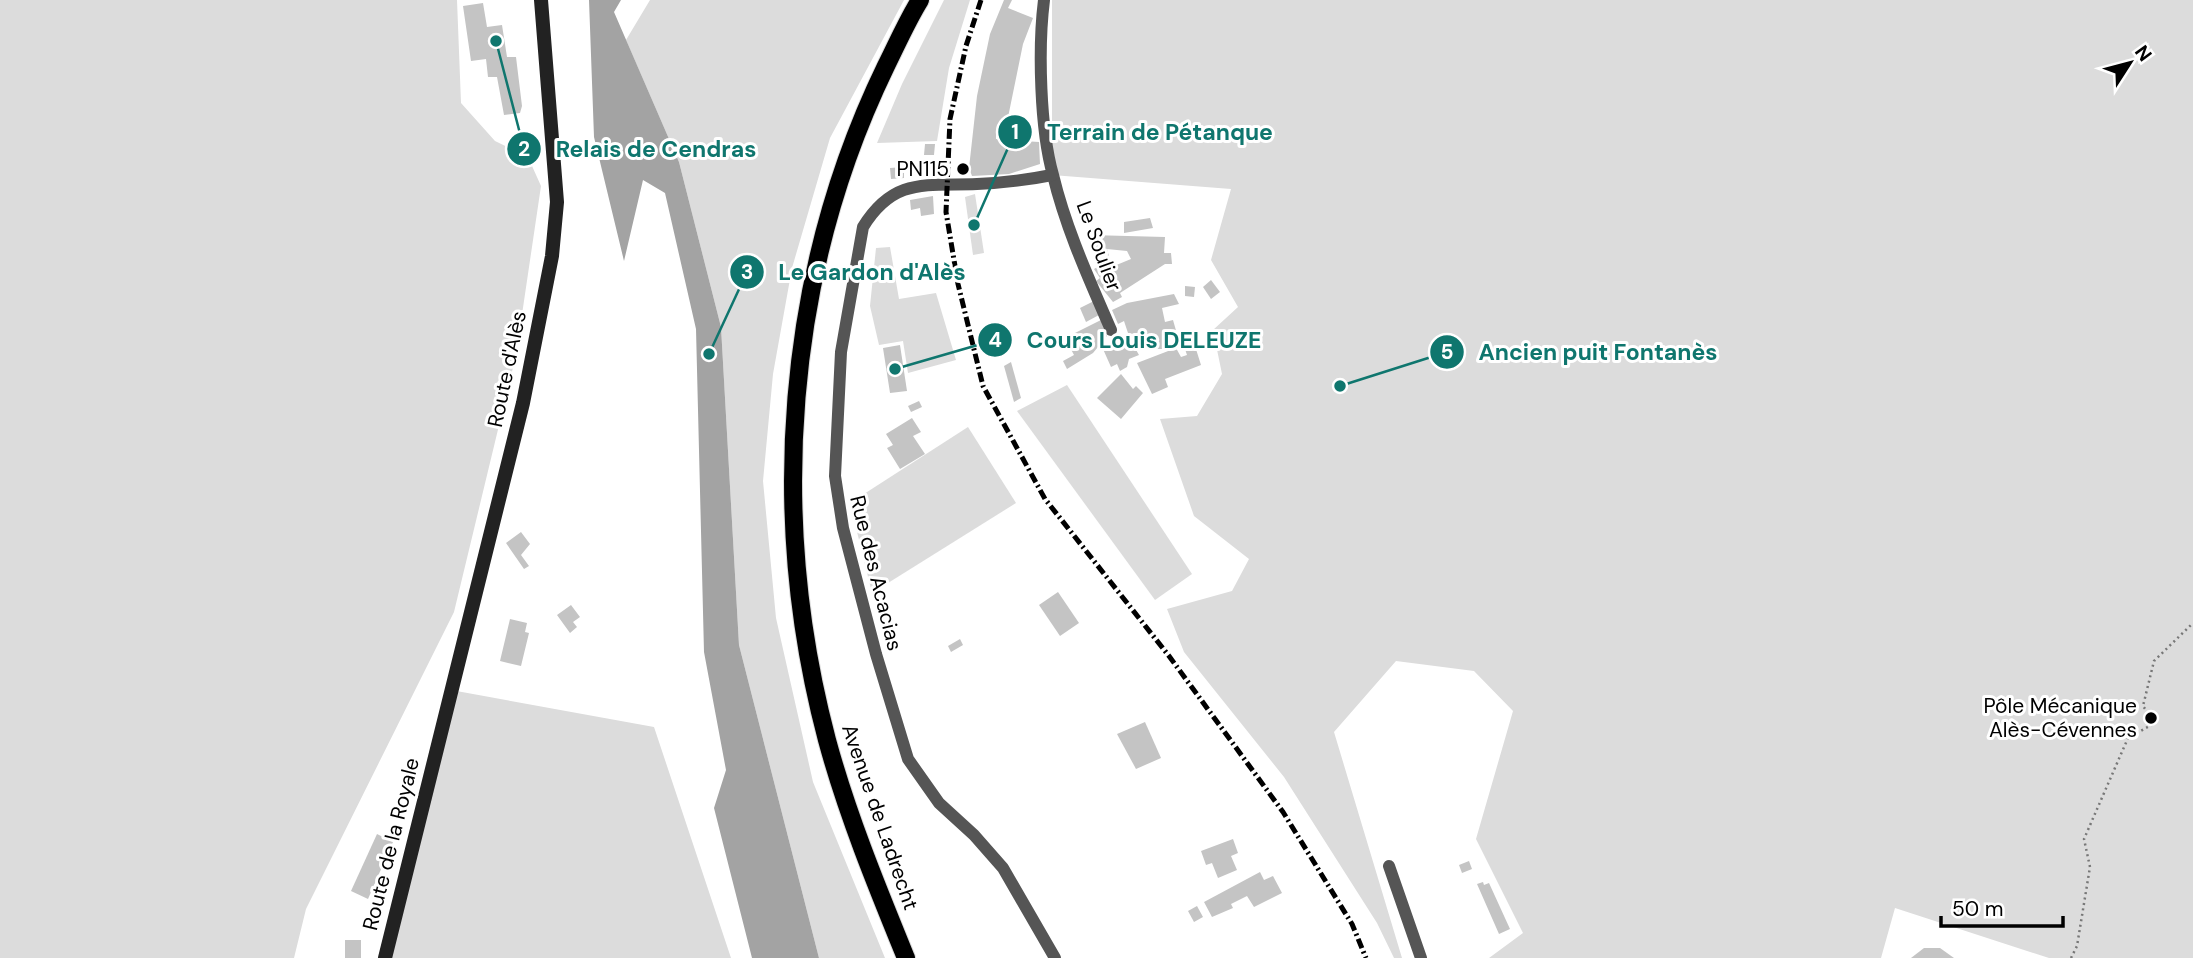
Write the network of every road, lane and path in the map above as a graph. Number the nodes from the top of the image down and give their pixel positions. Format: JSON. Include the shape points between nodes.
{"nodes":[{"id":1,"x":541,"y":0,"type":"edge"},
{"id":2,"x":920,"y":0,"type":"edge"},
{"id":3,"x":1044,"y":0,"type":"edge"},
{"id":4,"x":1052,"y":175,"type":"junction"},
{"id":5,"x":1111,"y":330,"type":"dead end"},
{"id":6,"x":2193,"y":623,"type":"edge"},
{"id":7,"x":439,"y":739,"type":"joint"},
{"id":8,"x":1390,"y":866,"type":"dead end"},
{"id":9,"x":385,"y":958,"type":"edge"},
{"id":10,"x":906,"y":958,"type":"edge"},
{"id":11,"x":1055,"y":958,"type":"edge"},
{"id":12,"x":1421,"y":958,"type":"edge"},
{"id":13,"x":2071,"y":958,"type":"edge"}],
"edges":[{"from":1,"to":7,"type":"main road","name":"Route d'Alès","via":[[557,202],[552,256],[523,403]]},
{"from":2,"to":10,"type":"main road","name":"Avenue de Ladrecht","via":[[861,118],[828,214],[799,374],[793,494],[804,630],[827,741]]},
{"from":3,"to":4,"type":"street","name":"Le Soulier","via":[[1044,94]]},
{"from":4,"to":5,"type":"street","name":"Le Soulier","via":[[1075,248]]},
{"from":4,"to":11,"type":"street","name":"Rue des Acacias","via":[[1000,183],[929,183],[890,196],[874,210],[863,227],[841,352],[837,501],[908,759],[939,803],[1003,868]]},
{"from":6,"to":13,"type":"path","via":[[2154,661],[2143,706],[2155,723],[2129,738],[2084,839],[2090,867]]},
{"from":7,"to":9,"type":"main road","name":"Route de la Royale"},
{"from":8,"to":12,"type":"street"}]}
